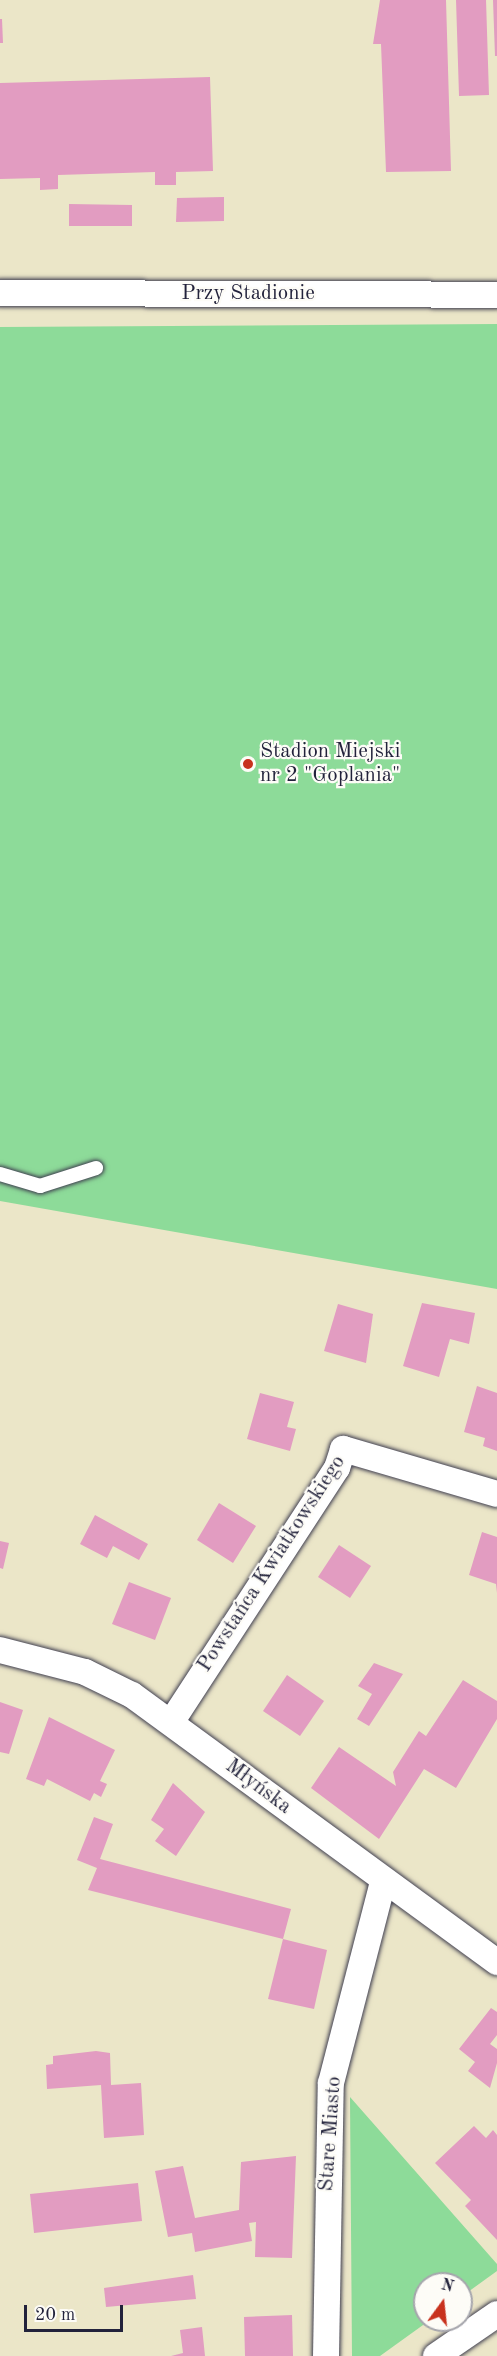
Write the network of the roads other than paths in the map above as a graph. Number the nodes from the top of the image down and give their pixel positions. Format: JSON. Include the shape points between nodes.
{"nodes":[{"id":1,"x":0,"y":293,"type":"edge"},
{"id":2,"x":497,"y":295,"type":"edge"},
{"id":3,"x":96,"y":1168,"type":"dead end"},
{"id":4,"x":0,"y":1174,"type":"edge"},
{"id":5,"x":497,"y":1494,"type":"edge"},
{"id":6,"x":0,"y":1650,"type":"edge"},
{"id":7,"x":172,"y":1720,"type":"junction"},
{"id":8,"x":383,"y":1882,"type":"junction"},
{"id":9,"x":497,"y":1962,"type":"edge"},
{"id":10,"x":497,"y":2314,"type":"edge"},
{"id":11,"x":326,"y":2356,"type":"edge"},
{"id":12,"x":436,"y":2356,"type":"edge"}],
"edges":[{"from":1,"to":2,"type":"street","name":"Przy Stadionie"},
{"from":3,"to":4,"type":"lane","via":[[40,1186]]},
{"from":5,"to":7,"type":"street","name":"Powstańca Kwiatkowskiego","via":[[343,1449],[336,1468]]},
{"from":6,"to":7,"type":"street","name":"Młyńska","via":[[110,1683]]},
{"from":7,"to":8,"type":"street","name":"Młyńska"},
{"from":8,"to":9,"type":"street","name":"Młyńska"},
{"from":8,"to":11,"type":"street","name":"Stare Miasto","via":[[331,2083]]},
{"from":10,"to":12,"type":"street"}]}
